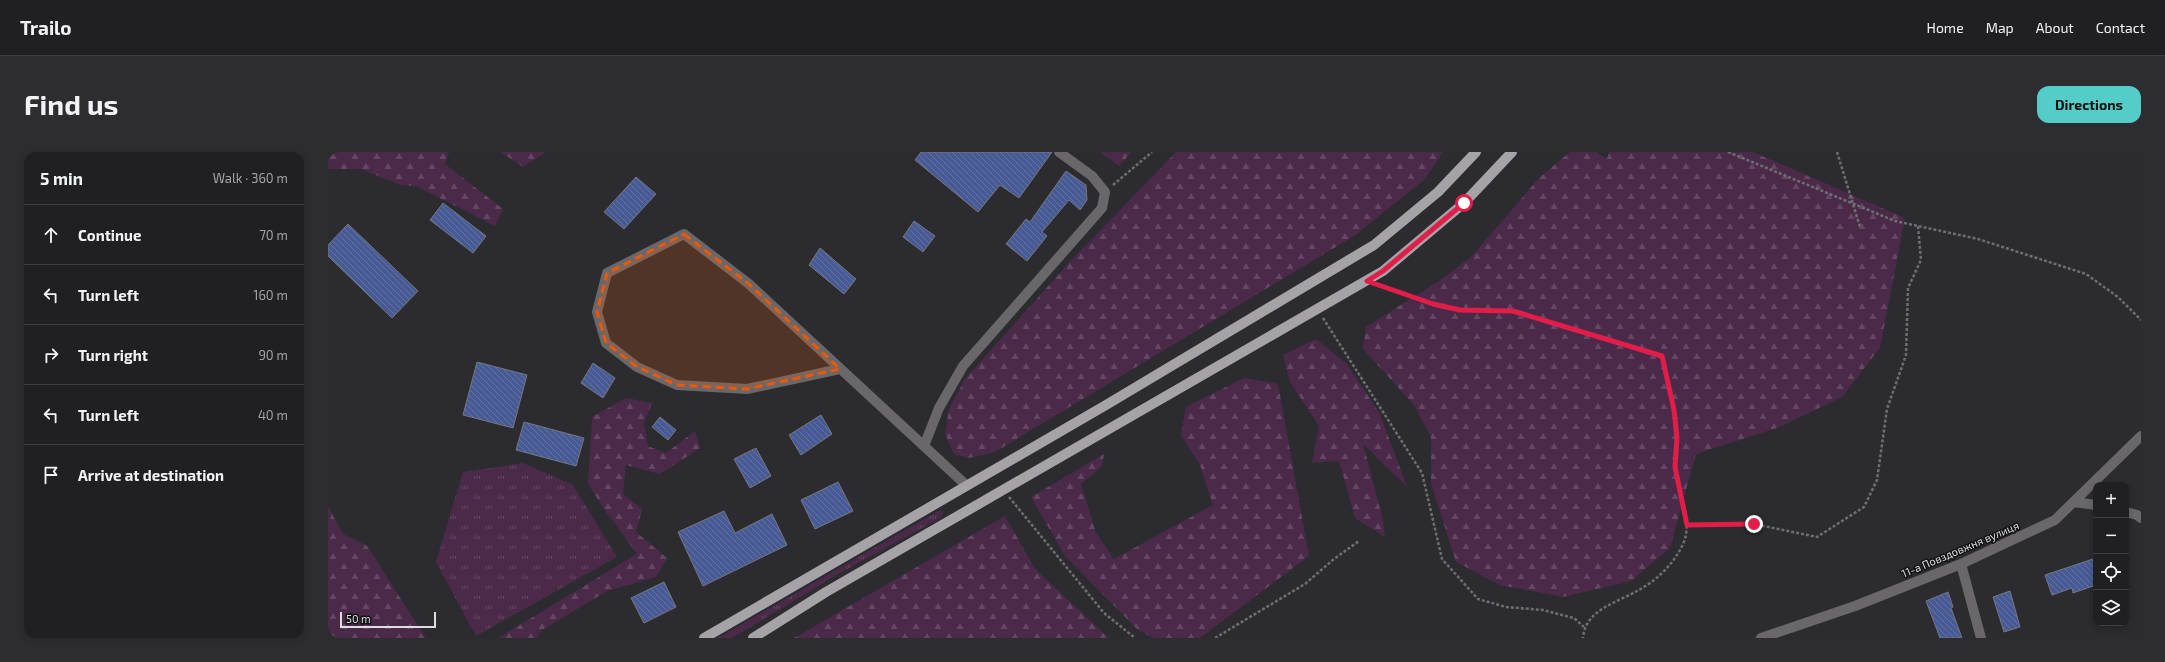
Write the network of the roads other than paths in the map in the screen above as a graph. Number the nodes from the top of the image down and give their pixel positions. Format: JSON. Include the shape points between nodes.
{"nodes":[{"id":1,"x":1059,"y":152,"type":"edge"},
{"id":2,"x":1476,"y":152,"type":"edge"},
{"id":3,"x":1512,"y":152,"type":"edge"},
{"id":4,"x":840,"y":369,"type":"junction"},
{"id":5,"x":2141,"y":436,"type":"edge"},
{"id":6,"x":924,"y":446,"type":"junction"},
{"id":7,"x":966,"y":485,"type":"junction"},
{"id":8,"x":2074,"y":502,"type":"junction"},
{"id":9,"x":2093,"y":505,"type":"edge"},
{"id":10,"x":2129,"y":513,"type":"edge"},
{"id":11,"x":2141,"y":518,"type":"edge"},
{"id":12,"x":1961,"y":564,"type":"junction"},
{"id":13,"x":704,"y":638,"type":"edge"},
{"id":14,"x":753,"y":638,"type":"edge"},
{"id":15,"x":1761,"y":638,"type":"edge"},
{"id":16,"x":1981,"y":638,"type":"edge"}],
"edges":[{"from":1,"to":6,"type":"street","via":[[1092,176],[1105,192],[1102,208],[963,366],[939,408]]},
{"from":2,"to":7,"type":"main road","via":[[1438,192],[1374,245]]},
{"from":3,"to":14,"type":"main road","via":[[1464,203],[1383,271],[826,592]]},
{"from":4,"to":4,"type":"street","via":[[749,284],[684,234],[608,273],[597,312],[606,344],[637,367],[677,385],[747,389]]},
{"from":4,"to":6,"type":"street"},
{"from":5,"to":8,"type":"street","name":"11-а Повздовжня вулиця"},
{"from":6,"to":7,"type":"street"},
{"from":7,"to":13,"type":"main road"},
{"from":8,"to":9,"type":"street"},
{"from":8,"to":12,"type":"street","name":"11-а Повздовжня вулиця","via":[[2055,520]]},
{"from":10,"to":11,"type":"street"},
{"from":12,"to":15,"type":"street","name":"11-а Повздовжня вулиця","via":[[1855,606]]},
{"from":12,"to":16,"type":"street"}]}
